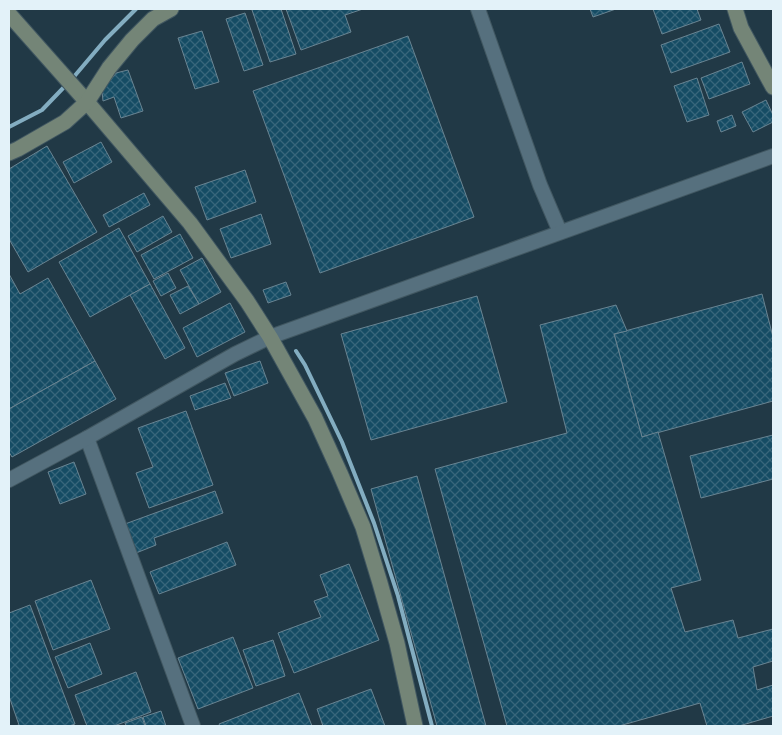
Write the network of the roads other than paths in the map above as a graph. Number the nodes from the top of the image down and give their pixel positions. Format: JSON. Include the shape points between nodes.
{"nodes":[{"id":1,"x":170,"y":9,"type":"edge"},
{"id":2,"x":478,"y":9,"type":"edge"},
{"id":3,"x":735,"y":9,"type":"edge"},
{"id":4,"x":9,"y":14,"type":"edge"},
{"id":5,"x":773,"y":87,"type":"edge"},
{"id":6,"x":87,"y":102,"type":"junction"},
{"id":7,"x":9,"y":153,"type":"edge"},
{"id":8,"x":773,"y":156,"type":"edge"},
{"id":9,"x":560,"y":232,"type":"junction"},
{"id":10,"x":270,"y":337,"type":"junction"},
{"id":11,"x":87,"y":438,"type":"junction"},
{"id":12,"x":9,"y":480,"type":"edge"},
{"id":13,"x":193,"y":726,"type":"edge"},
{"id":14,"x":415,"y":726,"type":"edge"}],
"edges":[{"from":1,"to":6,"type":"street","via":[[152,19],[132,40]]},
{"from":2,"to":9,"type":"street","via":[[540,185]]},
{"from":3,"to":5,"type":"street","via":[[741,28]]},
{"from":4,"to":6,"type":"street"},
{"from":6,"to":7,"type":"street","via":[[65,122]]},
{"from":6,"to":10,"type":"street","via":[[190,223]]},
{"from":8,"to":9,"type":"street"},
{"from":9,"to":10,"type":"street"},
{"from":10,"to":11,"type":"street"},
{"from":10,"to":14,"type":"street","via":[[315,418],[362,527],[397,643]]},
{"from":11,"to":12,"type":"street"},
{"from":11,"to":13,"type":"street"}]}
